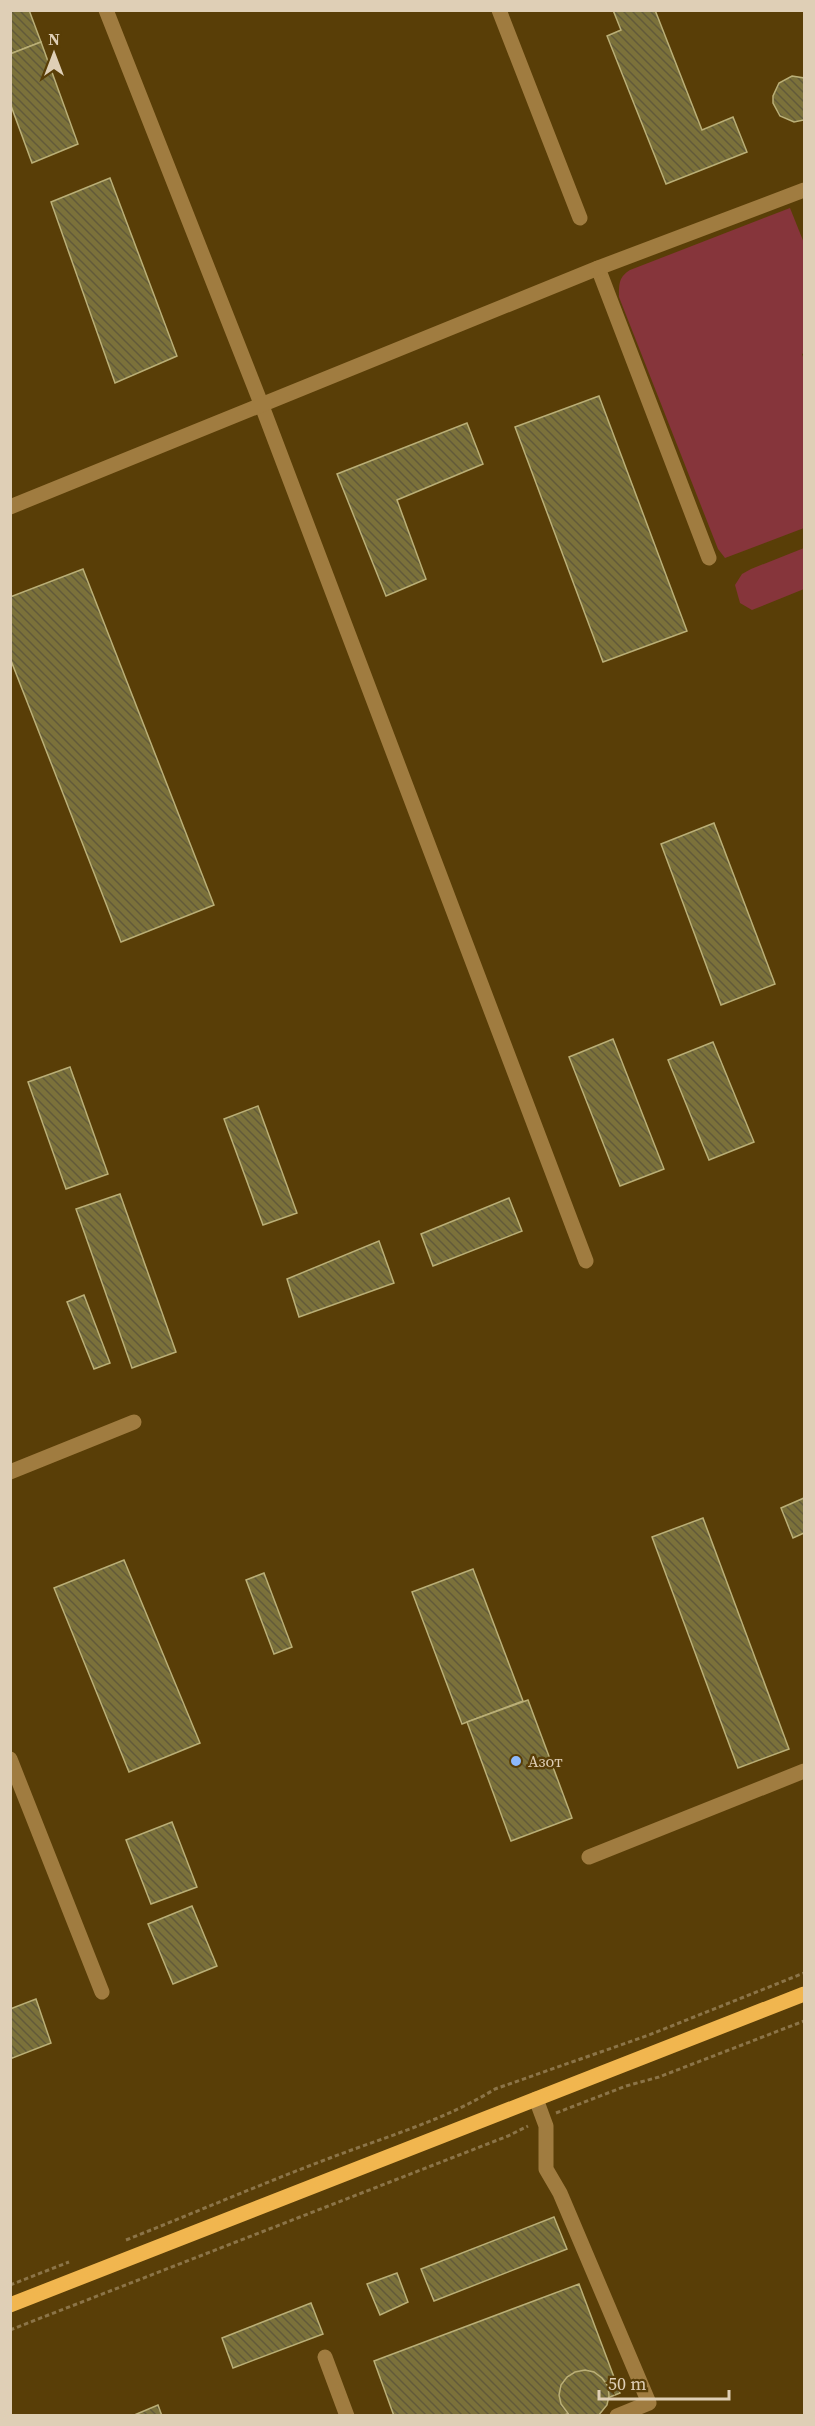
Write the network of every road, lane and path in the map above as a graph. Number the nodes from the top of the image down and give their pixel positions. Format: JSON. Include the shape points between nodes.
{"nodes":[{"id":1,"x":106,"y":10,"type":"edge"},
{"id":2,"x":499,"y":10,"type":"edge"},
{"id":3,"x":804,"y":190,"type":"edge"},
{"id":4,"x":580,"y":218,"type":"dead end"},
{"id":5,"x":598,"y":268,"type":"junction"},
{"id":6,"x":262,"y":406,"type":"junction"},
{"id":7,"x":10,"y":507,"type":"edge"},
{"id":8,"x":709,"y":558,"type":"dead end"},
{"id":9,"x":586,"y":1261,"type":"dead end"},
{"id":10,"x":134,"y":1422,"type":"dead end"},
{"id":11,"x":10,"y":1472,"type":"edge"},
{"id":12,"x":10,"y":1759,"type":"edge"},
{"id":13,"x":804,"y":1771,"type":"edge"},
{"id":14,"x":589,"y":1857,"type":"dead end"},
{"id":15,"x":804,"y":1973,"type":"edge"},
{"id":16,"x":102,"y":1992,"type":"dead end"},
{"id":17,"x":804,"y":1994,"type":"edge"},
{"id":18,"x":804,"y":2021,"type":"edge"},
{"id":19,"x":536,"y":2099,"type":"junction"},
{"id":20,"x":543,"y":2118,"type":"junction"},
{"id":21,"x":120,"y":2242,"type":"dead end"},
{"id":22,"x":76,"y":2260,"type":"dead end"},
{"id":23,"x":10,"y":2285,"type":"edge"},
{"id":24,"x":10,"y":2305,"type":"edge"},
{"id":25,"x":10,"y":2330,"type":"edge"},
{"id":26,"x":325,"y":2357,"type":"dead end"},
{"id":27,"x":347,"y":2415,"type":"edge"},
{"id":28,"x":617,"y":2415,"type":"edge"}],
"edges":[{"from":1,"to":6,"type":"lane"},
{"from":2,"to":4,"type":"lane"},
{"from":3,"to":5,"type":"lane"},
{"from":5,"to":6,"type":"lane"},
{"from":5,"to":8,"type":"lane"},
{"from":6,"to":7,"type":"lane"},
{"from":6,"to":9,"type":"lane"},
{"from":10,"to":11,"type":"lane"},
{"from":12,"to":16,"type":"lane"},
{"from":13,"to":14,"type":"lane"},
{"from":15,"to":21,"type":"path","via":[[495,2089],[419,2124]]},
{"from":17,"to":19,"type":"main road"},
{"from":18,"to":20,"type":"path"},
{"from":19,"to":20,"type":"lane"},
{"from":19,"to":24,"type":"main road"},
{"from":20,"to":25,"type":"path","via":[[508,2136]]},
{"from":20,"to":28,"type":"lane","via":[[546,2169],[560,2193],[649,2403]]},
{"from":22,"to":23,"type":"path"},
{"from":26,"to":27,"type":"lane"}]}
